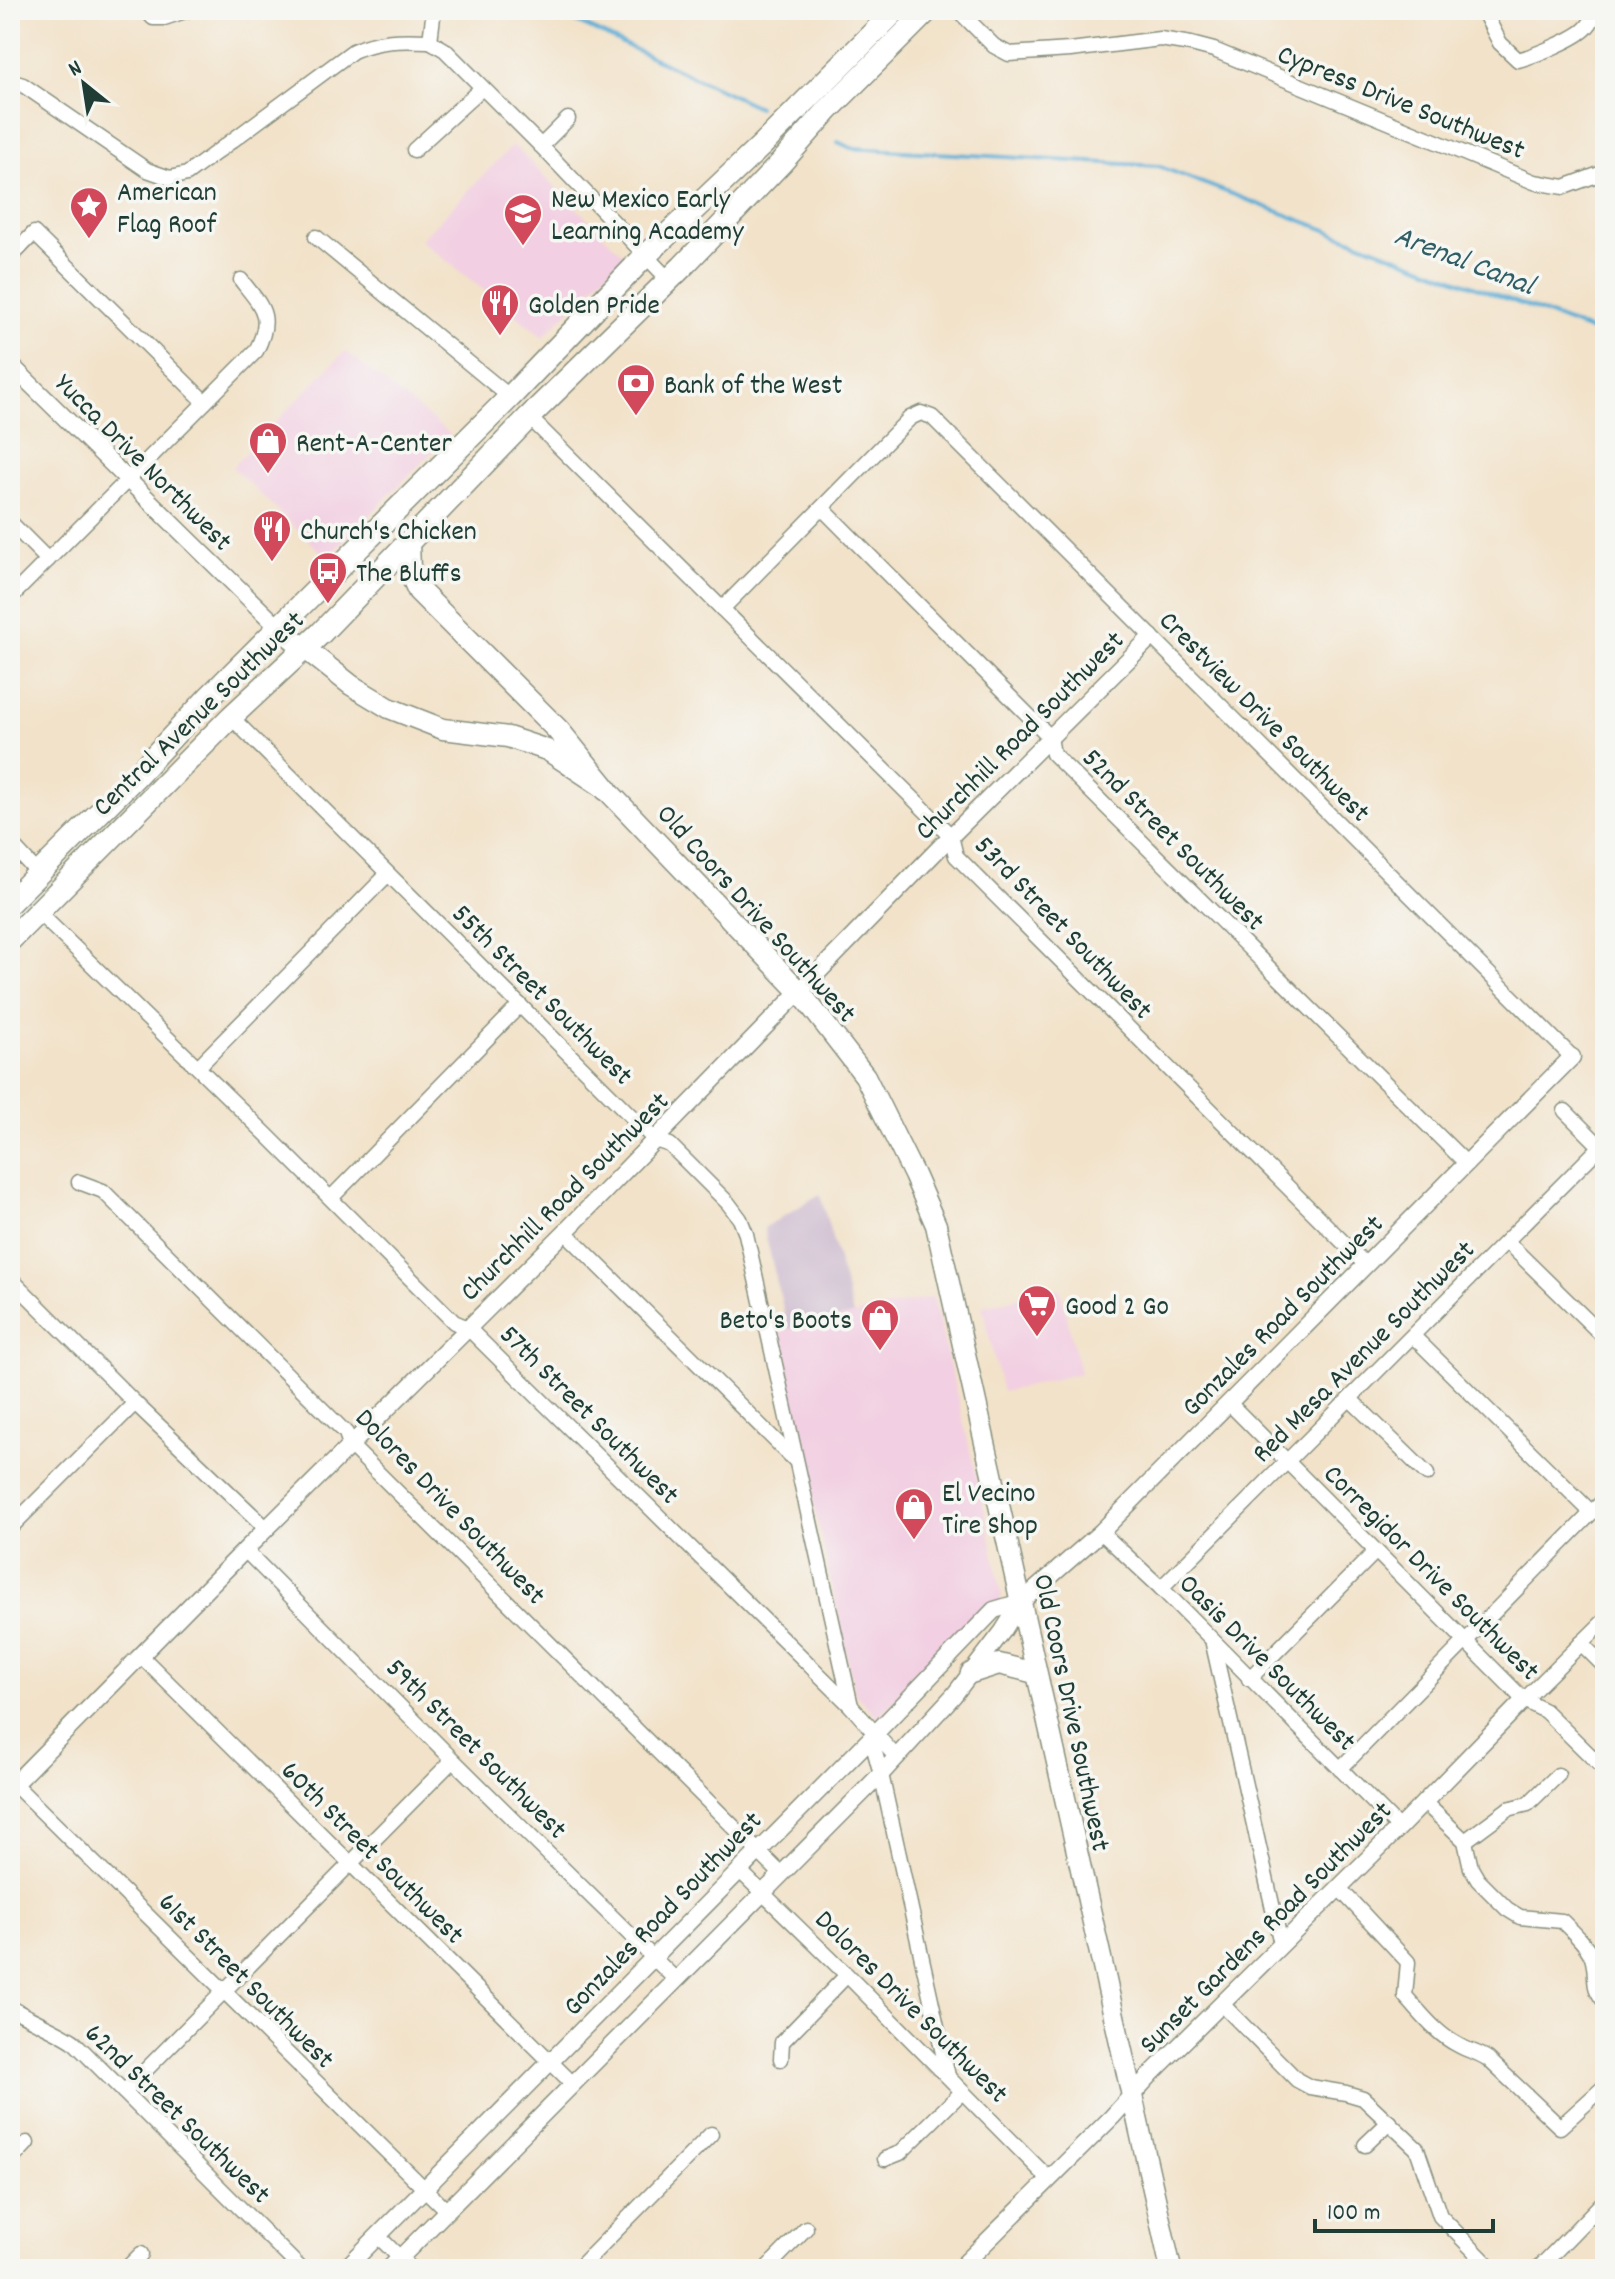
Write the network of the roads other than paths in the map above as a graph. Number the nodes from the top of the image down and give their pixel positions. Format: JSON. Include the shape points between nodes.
{"nodes":[{"id":1,"x":188,"y":10,"type":"edge"},
{"id":2,"x":431,"y":10,"type":"edge"},
{"id":3,"x":928,"y":10,"type":"edge"},
{"id":4,"x":958,"y":10,"type":"edge"},
{"id":5,"x":1483,"y":10,"type":"edge"},
{"id":6,"x":1594,"y":10,"type":"edge"},
{"id":7,"x":892,"y":11,"type":"edge"},
{"id":8,"x":150,"y":14,"type":"edge"},
{"id":9,"x":430,"y":41,"type":"junction"},
{"id":10,"x":10,"y":81,"type":"edge"},
{"id":11,"x":482,"y":88,"type":"junction"},
{"id":12,"x":568,"y":119,"type":"dead end"},
{"id":13,"x":541,"y":146,"type":"junction"},
{"id":14,"x":414,"y":150,"type":"dead end"},
{"id":15,"x":1605,"y":172,"type":"edge"},
{"id":16,"x":316,"y":237,"type":"dead end"},
{"id":17,"x":646,"y":255,"type":"junction"},
{"id":18,"x":10,"y":258,"type":"edge"},
{"id":19,"x":668,"y":279,"type":"junction"},
{"id":20,"x":241,"y":280,"type":"dead end"},
{"id":21,"x":10,"y":364,"type":"edge"},
{"id":22,"x":510,"y":397,"type":"junction"},
{"id":23,"x":205,"y":402,"type":"junction"},
{"id":24,"x":529,"y":417,"type":"junction"},
{"id":25,"x":127,"y":480,"type":"junction"},
{"id":26,"x":822,"y":508,"type":"junction"},
{"id":27,"x":10,"y":522,"type":"edge"},
{"id":28,"x":408,"y":543,"type":"junction"},
{"id":29,"x":48,"y":560,"type":"junction"},
{"id":30,"x":10,"y":598,"type":"edge"},
{"id":31,"x":722,"y":609,"type":"junction"},
{"id":32,"x":279,"y":628,"type":"junction"},
{"id":33,"x":1151,"y":637,"type":"junction"},
{"id":34,"x":305,"y":648,"type":"junction"},
{"id":35,"x":231,"y":717,"type":"junction"},
{"id":36,"x":1050,"y":737,"type":"junction"},
{"id":37,"x":606,"y":789,"type":"junction"},
{"id":38,"x":951,"y":836,"type":"junction"},
{"id":39,"x":10,"y":843,"type":"edge"},
{"id":40,"x":38,"y":873,"type":"junction"},
{"id":41,"x":387,"y":875,"type":"junction"},
{"id":42,"x":10,"y":902,"type":"edge"},
{"id":43,"x":38,"y":912,"type":"junction"},
{"id":44,"x":10,"y":940,"type":"edge"},
{"id":45,"x":800,"y":992,"type":"junction"},
{"id":46,"x":520,"y":1005,"type":"junction"},
{"id":47,"x":1572,"y":1057,"type":"joint"},
{"id":48,"x":198,"y":1067,"type":"junction"},
{"id":49,"x":1565,"y":1111,"type":"dead end"},
{"id":50,"x":655,"y":1140,"type":"junction"},
{"id":51,"x":1602,"y":1149,"type":"edge"},
{"id":52,"x":1467,"y":1164,"type":"junction"},
{"id":53,"x":79,"y":1182,"type":"dead end"},
{"id":54,"x":331,"y":1198,"type":"junction"},
{"id":55,"x":565,"y":1232,"type":"junction"},
{"id":56,"x":1507,"y":1242,"type":"junction"},
{"id":57,"x":1366,"y":1265,"type":"junction"},
{"id":58,"x":10,"y":1279,"type":"edge"},
{"id":59,"x":468,"y":1328,"type":"junction"},
{"id":60,"x":1413,"y":1336,"type":"junction"},
{"id":61,"x":1605,"y":1338,"type":"edge"},
{"id":62,"x":1350,"y":1399,"type":"junction"},
{"id":63,"x":135,"y":1403,"type":"junction"},
{"id":64,"x":1229,"y":1403,"type":"junction"},
{"id":65,"x":350,"y":1445,"type":"junction"},
{"id":66,"x":795,"y":1460,"type":"junction"},
{"id":67,"x":1287,"y":1462,"type":"junction"},
{"id":68,"x":1427,"y":1474,"type":"dead end"},
{"id":69,"x":1605,"y":1499,"type":"edge"},
{"id":70,"x":1591,"y":1512,"type":"junction"},
{"id":71,"x":10,"y":1528,"type":"edge"},
{"id":72,"x":267,"y":1529,"type":"junction"},
{"id":73,"x":1101,"y":1532,"type":"junction"},
{"id":74,"x":245,"y":1550,"type":"junction"},
{"id":75,"x":1376,"y":1551,"type":"junction"},
{"id":76,"x":1161,"y":1588,"type":"junction"},
{"id":77,"x":1021,"y":1602,"type":"junction"},
{"id":78,"x":1605,"y":1620,"type":"edge"},
{"id":79,"x":1468,"y":1641,"type":"junction"},
{"id":80,"x":1213,"y":1643,"type":"junction"},
{"id":81,"x":1581,"y":1643,"type":"junction"},
{"id":82,"x":141,"y":1656,"type":"junction"},
{"id":83,"x":1605,"y":1667,"type":"edge"},
{"id":84,"x":971,"y":1673,"type":"junction"},
{"id":85,"x":1035,"y":1673,"type":"junction"},
{"id":86,"x":1249,"y":1679,"type":"junction"},
{"id":87,"x":1524,"y":1700,"type":"junction"},
{"id":88,"x":851,"y":1706,"type":"junction"},
{"id":89,"x":873,"y":1736,"type":"junction"},
{"id":90,"x":896,"y":1757,"type":"junction"},
{"id":91,"x":453,"y":1760,"type":"junction"},
{"id":92,"x":1340,"y":1769,"type":"junction"},
{"id":93,"x":1605,"y":1770,"type":"edge"},
{"id":94,"x":881,"y":1774,"type":"junction"},
{"id":95,"x":1558,"y":1775,"type":"dead end"},
{"id":96,"x":12,"y":1786,"type":"edge"},
{"id":97,"x":1425,"y":1803,"type":"junction"},
{"id":98,"x":1399,"y":1828,"type":"junction"},
{"id":99,"x":1465,"y":1841,"type":"junction"},
{"id":100,"x":758,"y":1850,"type":"junction"},
{"id":101,"x":351,"y":1863,"type":"junction"},
{"id":102,"x":739,"y":1870,"type":"junction"},
{"id":103,"x":781,"y":1874,"type":"junction"},
{"id":104,"x":1339,"y":1888,"type":"junction"},
{"id":105,"x":762,"y":1892,"type":"junction"},
{"id":106,"x":1281,"y":1944,"type":"junction"},
{"id":107,"x":654,"y":1958,"type":"junction"},
{"id":108,"x":847,"y":1975,"type":"junction"},
{"id":109,"x":675,"y":1979,"type":"junction"},
{"id":110,"x":225,"y":1992,"type":"junction"},
{"id":111,"x":1605,"y":2002,"type":"edge"},
{"id":112,"x":1222,"y":2004,"type":"junction"},
{"id":113,"x":10,"y":2007,"type":"edge"},
{"id":114,"x":781,"y":2059,"type":"dead end"},
{"id":115,"x":550,"y":2062,"type":"junction"},
{"id":116,"x":948,"y":2076,"type":"junction"},
{"id":117,"x":572,"y":2083,"type":"junction"},
{"id":118,"x":1605,"y":2086,"type":"edge"},
{"id":119,"x":124,"y":2092,"type":"junction"},
{"id":120,"x":962,"y":2092,"type":"junction"},
{"id":121,"x":1131,"y":2096,"type":"junction"},
{"id":122,"x":1389,"y":2122,"type":"junction"},
{"id":123,"x":711,"y":2134,"type":"dead end"},
{"id":124,"x":27,"y":2143,"type":"dead end"},
{"id":125,"x":1365,"y":2145,"type":"dead end"},
{"id":126,"x":885,"y":2159,"type":"dead end"},
{"id":127,"x":10,"y":2161,"type":"edge"},
{"id":128,"x":1049,"y":2179,"type":"junction"},
{"id":129,"x":424,"y":2190,"type":"junction"},
{"id":130,"x":1605,"y":2200,"type":"edge"},
{"id":131,"x":446,"y":2210,"type":"junction"},
{"id":132,"x":806,"y":2228,"type":"dead end"},
{"id":133,"x":378,"y":2236,"type":"junction"},
{"id":134,"x":141,"y":2254,"type":"dead end"},
{"id":135,"x":400,"y":2265,"type":"edge"},
{"id":136,"x":126,"y":2269,"type":"edge"},
{"id":137,"x":301,"y":2269,"type":"edge"},
{"id":138,"x":345,"y":2269,"type":"edge"},
{"id":139,"x":578,"y":2269,"type":"edge"},
{"id":140,"x":766,"y":2269,"type":"edge"},
{"id":141,"x":959,"y":2269,"type":"edge"},
{"id":142,"x":1171,"y":2269,"type":"edge"},
{"id":143,"x":1492,"y":2269,"type":"edge"},
{"id":144,"x":1538,"y":2269,"type":"edge"}],
"edges":[{"from":1,"to":8,"type":"street","via":[[164,18]]},
{"from":2,"to":9,"type":"street"},
{"from":3,"to":19,"type":"main road","name":"Central Avenue Southwest"},
{"from":4,"to":15,"type":"street","name":"Cypress Drive Southwest","via":[[1009,54],[1160,39],[1191,44],[1534,182],[1564,187]]},
{"from":5,"to":6,"type":"street","via":[[1500,43],[1518,60],[1584,31]]},
{"from":7,"to":17,"type":"main road"},
{"from":9,"to":10,"type":"street","via":[[392,40],[353,51],[187,174],[170,178],[147,170]]},
{"from":9,"to":11,"type":"street"},
{"from":11,"to":13,"type":"street"},
{"from":11,"to":14,"type":"street"},
{"from":12,"to":13,"type":"street"},
{"from":13,"to":17,"type":"street"},
{"from":16,"to":22,"type":"street"},
{"from":17,"to":19,"type":"street"},
{"from":17,"to":22,"type":"main road"},
{"from":18,"to":23,"type":"street","via":[[34,233]]},
{"from":19,"to":24,"type":"main road","name":"Central Avenue Southwest"},
{"from":20,"to":23,"type":"street","via":[[263,308],[265,335]]},
{"from":21,"to":25,"type":"street","name":"Yucca Drive Northwest"},
{"from":22,"to":32,"type":"main road"},
{"from":23,"to":25,"type":"street"},
{"from":24,"to":28,"type":"main road","name":"Central Avenue Southwest"},
{"from":24,"to":31,"type":"street","name":"53rd Street Southwest"},
{"from":25,"to":29,"type":"street"},
{"from":25,"to":32,"type":"street","name":"Yucca Drive Northwest"},
{"from":26,"to":31,"type":"street"},
{"from":26,"to":33,"type":"street","name":"Crestview Drive Southwest","via":[[910,418],[921,413],[932,417]]},
{"from":26,"to":36,"type":"street","name":"52nd Street Southwest"},
{"from":27,"to":29,"type":"street"},
{"from":28,"to":34,"type":"main road","name":"Central Avenue Southwest"},
{"from":28,"to":37,"type":"main road","via":[[409,569],[425,599],[558,730]]},
{"from":29,"to":30,"type":"street"},
{"from":31,"to":38,"type":"street","name":"53rd Street Southwest"},
{"from":32,"to":34,"type":"main road","name":"Old Coors Drive Southwest"},
{"from":32,"to":40,"type":"main road"},
{"from":33,"to":36,"type":"street","name":"Churchhill Road Southwest"},
{"from":33,"to":47,"type":"street","name":"Crestview Drive Southwest"},
{"from":34,"to":35,"type":"main road","name":"Central Avenue Southwest"},
{"from":34,"to":37,"type":"main road","name":"Old Coors Drive Southwest","via":[[389,708],[443,729],[508,737],[547,750]]},
{"from":35,"to":41,"type":"street","name":"55th Street Southwest"},
{"from":35,"to":43,"type":"main road","name":"Central Avenue Southwest"},
{"from":36,"to":38,"type":"street","name":"Churchhill Road Southwest"},
{"from":36,"to":52,"type":"street","name":"52nd Street Southwest","via":[[1053,754]]},
{"from":37,"to":45,"type":"main road","name":"Old Coors Drive Southwest"},
{"from":38,"to":45,"type":"street","name":"Churchhill Road Southwest"},
{"from":38,"to":57,"type":"street","name":"53rd Street Southwest","via":[[956,856]]},
{"from":39,"to":40,"type":"street"},
{"from":40,"to":42,"type":"main road"},
{"from":41,"to":46,"type":"street","name":"55th Street Southwest"},
{"from":41,"to":48,"type":"street"},
{"from":43,"to":44,"type":"main road","name":"Central Avenue Southwest"},
{"from":43,"to":48,"type":"street","name":"57th Street Southwest"},
{"from":45,"to":50,"type":"street","name":"Churchhill Road Southwest"},
{"from":45,"to":77,"type":"main road","name":"Old Coors Drive Southwest","via":[[865,1076],[936,1225]]},
{"from":46,"to":50,"type":"street","name":"55th Street Southwest"},
{"from":46,"to":54,"type":"street"},
{"from":47,"to":52,"type":"street","name":"Gonzales Road Southwest"},
{"from":48,"to":54,"type":"street","name":"57th Street Southwest"},
{"from":49,"to":51,"type":"street"},
{"from":50,"to":55,"type":"street","name":"Churchhill Road Southwest"},
{"from":50,"to":66,"type":"street","name":"55th Street Southwest","via":[[670,1145],[740,1219]]},
{"from":51,"to":56,"type":"street","name":"Red Mesa Avenue Southwest"},
{"from":52,"to":57,"type":"street","name":"Gonzales Road Southwest"},
{"from":53,"to":65,"type":"street","name":"Dolores Drive Southwest","via":[[103,1191],[346,1433]]},
{"from":54,"to":59,"type":"street","name":"57th Street Southwest","via":[[454,1322]]},
{"from":55,"to":59,"type":"street","name":"Churchhill Road Southwest"},
{"from":55,"to":66,"type":"street"},
{"from":56,"to":60,"type":"street","name":"Red Mesa Avenue Southwest"},
{"from":56,"to":61,"type":"street"},
{"from":57,"to":64,"type":"street","name":"Gonzales Road Southwest"},
{"from":58,"to":63,"type":"street"},
{"from":59,"to":65,"type":"street","name":"Churchhill Road Southwest"},
{"from":59,"to":88,"type":"street","name":"57th Street Southwest"},
{"from":60,"to":62,"type":"street","name":"Red Mesa Avenue Southwest"},
{"from":60,"to":70,"type":"street"},
{"from":62,"to":67,"type":"street","name":"Red Mesa Avenue Southwest"},
{"from":62,"to":68,"type":"street"},
{"from":63,"to":71,"type":"street"},
{"from":63,"to":72,"type":"street"},
{"from":64,"to":67,"type":"street","name":"Corregidor Drive Southwest"},
{"from":64,"to":73,"type":"street","name":"Gonzales Road Southwest"},
{"from":65,"to":72,"type":"street","name":"Churchhill Road Southwest"},
{"from":65,"to":100,"type":"street","name":"Dolores Drive Southwest"},
{"from":66,"to":88,"type":"street","name":"55th Street Southwest"},
{"from":67,"to":75,"type":"street","name":"Corregidor Drive Southwest"},
{"from":67,"to":76,"type":"street","name":"Red Mesa Avenue Southwest"},
{"from":69,"to":70,"type":"street"},
{"from":70,"to":79,"type":"street"},
{"from":72,"to":74,"type":"street","name":"Churchhill Road Southwest"},
{"from":73,"to":76,"type":"street","name":"Oasis Drive Southwest"},
{"from":73,"to":77,"type":"street","name":"Gonzales Road Southwest"},
{"from":74,"to":82,"type":"street","name":"Churchhill Road Southwest"},
{"from":74,"to":91,"type":"street","name":"59th Street Southwest"},
{"from":75,"to":79,"type":"street","name":"Corregidor Drive Southwest"},
{"from":75,"to":86,"type":"street"},
{"from":76,"to":80,"type":"street","name":"Oasis Drive Southwest"},
{"from":77,"to":84,"type":"street","name":"Gonzales Road Southwest"},
{"from":77,"to":85,"type":"main road","name":"Old Coors Drive Southwest"},
{"from":77,"to":89,"type":"street","name":"Gonzales Road Southwest","via":[[994,1610]]},
{"from":78,"to":81,"type":"street","name":"Sunset Gardens Road Southwest"},
{"from":79,"to":87,"type":"street","name":"Corregidor Drive Southwest"},
{"from":79,"to":92,"type":"street"},
{"from":80,"to":86,"type":"street","name":"Oasis Drive Southwest"},
{"from":80,"to":106,"type":"street"},
{"from":81,"to":83,"type":"street"},
{"from":81,"to":87,"type":"street","name":"Sunset Gardens Road Southwest"},
{"from":82,"to":96,"type":"street","name":"Churchhill Road Southwest"},
{"from":82,"to":101,"type":"street","name":"60th Street Southwest"},
{"from":84,"to":85,"type":"main road","via":[[999,1664]]},
{"from":84,"to":90,"type":"street","name":"Gonzales Road Southwest"},
{"from":85,"to":121,"type":"main road","name":"Old Coors Drive Southwest"},
{"from":86,"to":92,"type":"street","name":"Oasis Drive Southwest"},
{"from":87,"to":93,"type":"street","name":"Corregidor Drive Southwest","via":[[1545,1711]]},
{"from":87,"to":97,"type":"street","name":"Sunset Gardens Road Southwest"},
{"from":88,"to":89,"type":"street","name":"57th Street Southwest"},
{"from":89,"to":90,"type":"street","name":"57th Street Southwest"},
{"from":89,"to":94,"type":"street"},
{"from":89,"to":100,"type":"street","name":"Gonzales Road Southwest"},
{"from":90,"to":94,"type":"street","name":"Gonzales Road Southwest"},
{"from":91,"to":101,"type":"street"},
{"from":91,"to":107,"type":"street","name":"59th Street Southwest"},
{"from":92,"to":98,"type":"street","name":"Oasis Drive Southwest"},
{"from":94,"to":103,"type":"street","name":"Gonzales Road Southwest"},
{"from":94,"to":116,"type":"street"},
{"from":95,"to":99,"type":"street","via":[[1528,1804],[1508,1809]]},
{"from":96,"to":110,"type":"street","name":"61st Street Southwest"},
{"from":97,"to":98,"type":"street","name":"Sunset Gardens Road Southwest"},
{"from":97,"to":99,"type":"street"},
{"from":98,"to":104,"type":"street","name":"Sunset Gardens Road Southwest"},
{"from":99,"to":111,"type":"street","via":[[1478,1880],[1507,1909],[1520,1917],[1562,1921],[1574,1934],[1593,1958],[1595,1989]]},
{"from":100,"to":102,"type":"street","name":"Gonzales Road Southwest"},
{"from":100,"to":103,"type":"street","name":"Dolores Drive Southwest"},
{"from":101,"to":110,"type":"street"},
{"from":101,"to":115,"type":"street","name":"60th Street Southwest"},
{"from":102,"to":105,"type":"street","name":"Dolores Drive Southwest"},
{"from":102,"to":107,"type":"street","name":"Gonzales Road Southwest"},
{"from":103,"to":105,"type":"street","name":"Gonzales Road Southwest"},
{"from":104,"to":106,"type":"street","name":"Sunset Gardens Road Southwest"},
{"from":104,"to":118,"type":"street","via":[[1408,1962],[1405,1996],[1437,2031],[1488,2059],[1560,2127]]},
{"from":105,"to":108,"type":"street","name":"Dolores Drive Southwest"},
{"from":105,"to":109,"type":"street","name":"Gonzales Road Southwest"},
{"from":106,"to":112,"type":"street","name":"Sunset Gardens Road Southwest"},
{"from":107,"to":109,"type":"street","name":"59th Street Southwest"},
{"from":107,"to":115,"type":"street","name":"Gonzales Road Southwest"},
{"from":108,"to":114,"type":"street","via":[[782,2042]]},
{"from":108,"to":116,"type":"street","name":"Dolores Drive Southwest"},
{"from":109,"to":117,"type":"street","name":"Gonzales Road Southwest"},
{"from":110,"to":119,"type":"street"},
{"from":110,"to":129,"type":"street","name":"61st Street Southwest"},
{"from":112,"to":121,"type":"street","name":"Sunset Gardens Road Southwest"},
{"from":112,"to":122,"type":"street","via":[[1297,2080],[1363,2098]]},
{"from":113,"to":119,"type":"street","name":"62nd Street Southwest","via":[[73,2041]]},
{"from":115,"to":117,"type":"street","name":"60th Street Southwest"},
{"from":115,"to":129,"type":"street","name":"Gonzales Road Southwest"},
{"from":116,"to":120,"type":"street","name":"Dolores Drive Southwest"},
{"from":117,"to":131,"type":"street","name":"Gonzales Road Southwest"},
{"from":119,"to":137,"type":"street","name":"62nd Street Southwest"},
{"from":120,"to":126,"type":"street","via":[[900,2153]]},
{"from":120,"to":128,"type":"street","name":"Dolores Drive Southwest"},
{"from":121,"to":128,"type":"street","name":"Sunset Gardens Road Southwest"},
{"from":121,"to":142,"type":"main road","name":"Old Coors Drive Southwest"},
{"from":122,"to":125,"type":"street"},
{"from":122,"to":143,"type":"street","via":[[1417,2149],[1440,2216]]},
{"from":123,"to":139,"type":"street"},
{"from":124,"to":127,"type":"street"},
{"from":128,"to":141,"type":"street","name":"Sunset Gardens Road Southwest"},
{"from":129,"to":131,"type":"street","name":"61st Street Southwest"},
{"from":129,"to":133,"type":"street","name":"Gonzales Road Southwest"},
{"from":130,"to":144,"type":"street"},
{"from":131,"to":135,"type":"street","name":"Gonzales Road Southwest"},
{"from":132,"to":140,"type":"street"},
{"from":133,"to":135,"type":"street"},
{"from":133,"to":138,"type":"street","name":"Gonzales Road Southwest"},
{"from":134,"to":136,"type":"street"}]}
